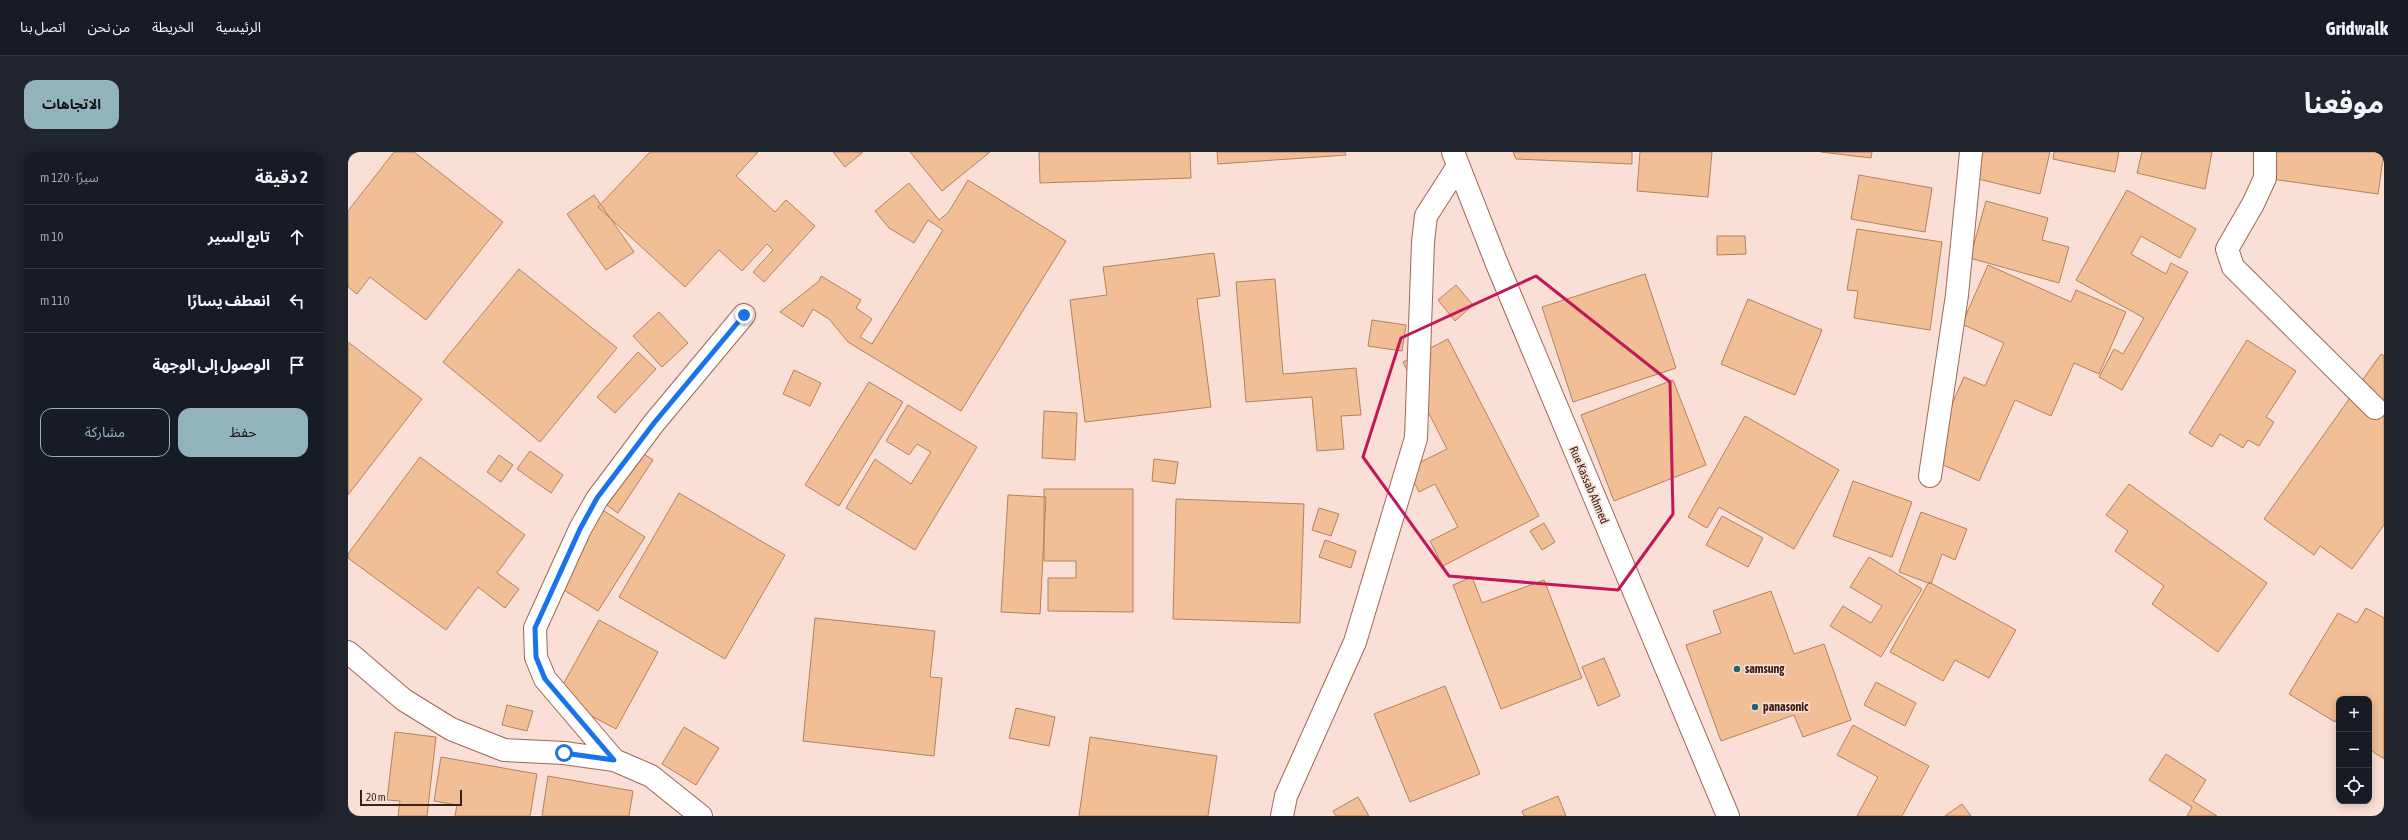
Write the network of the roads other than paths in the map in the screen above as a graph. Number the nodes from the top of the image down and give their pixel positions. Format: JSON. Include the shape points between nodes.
{"nodes":[{"id":1,"x":1971,"y":152,"type":"edge"},
{"id":2,"x":2265,"y":152,"type":"edge"},
{"id":3,"x":1455,"y":159,"type":"edge"},
{"id":4,"x":744,"y":315,"type":"dead end"},
{"id":5,"x":2375,"y":408,"type":"dead end"},
{"id":6,"x":1930,"y":476,"type":"dead end"},
{"id":7,"x":348,"y":652,"type":"edge"},
{"id":8,"x":614,"y":760,"type":"junction"},
{"id":9,"x":701,"y":816,"type":"edge"},
{"id":10,"x":1282,"y":816,"type":"edge"},
{"id":11,"x":1728,"y":816,"type":"edge"}],
"edges":[{"from":1,"to":6,"type":"street","via":[[1957,295]]},
{"from":2,"to":5,"type":"street","via":[[2265,178],[2227,249],[2233,268]]},
{"from":3,"to":10,"type":"street","via":[[1426,216],[1416,438],[1355,642],[1286,796]]},
{"from":3,"to":11,"type":"street","name":"Rue Kassab Ahmed","via":[[1496,264]]},
{"from":4,"to":8,"type":"street","via":[[654,423],[597,498],[535,628],[536,657],[545,679]]},
{"from":7,"to":8,"type":"street","via":[[404,700],[451,729],[504,750],[564,753]]},
{"from":8,"to":9,"type":"street","via":[[651,776]]}]}
